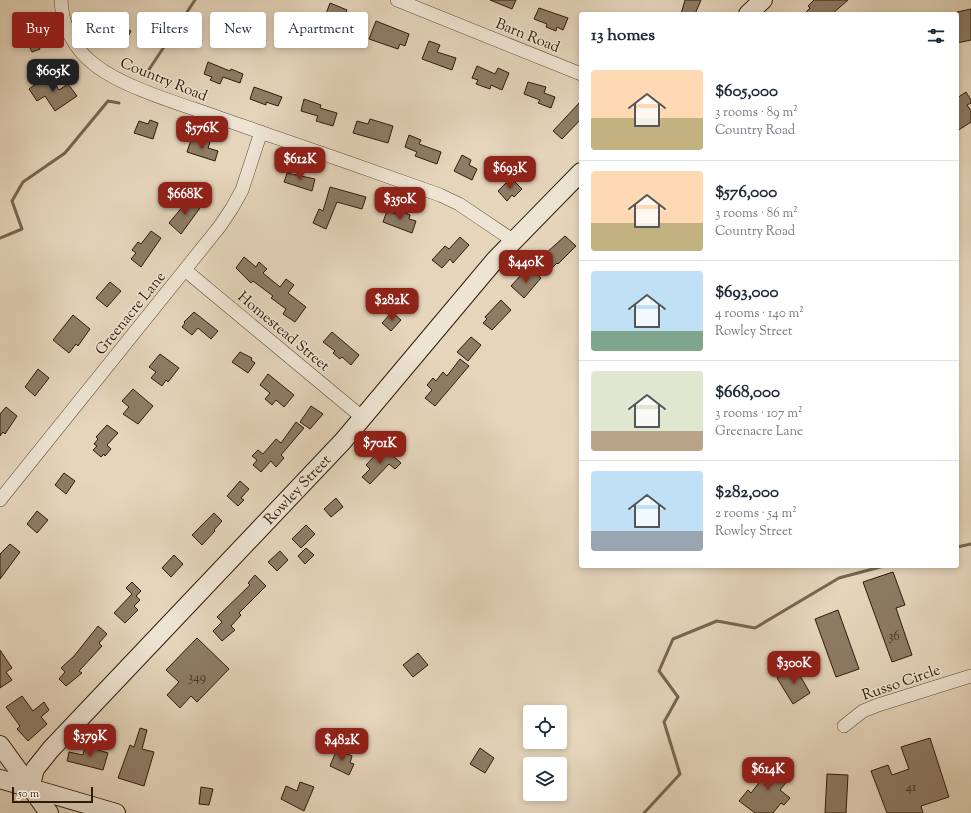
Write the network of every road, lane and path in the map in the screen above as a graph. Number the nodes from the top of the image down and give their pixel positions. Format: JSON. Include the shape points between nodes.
{"nodes":[{"id":1,"x":61,"y":0,"type":"edge"},
{"id":2,"x":397,"y":0,"type":"edge"},
{"id":3,"x":763,"y":0,"type":"edge"},
{"id":4,"x":750,"y":12,"type":"edge"},
{"id":5,"x":579,"y":73,"type":"edge"},
{"id":6,"x":261,"y":132,"type":"junction"},
{"id":7,"x":579,"y":174,"type":"edge"},
{"id":8,"x":514,"y":241,"type":"junction"},
{"id":9,"x":185,"y":270,"type":"junction"},
{"id":10,"x":363,"y":418,"type":"junction"},
{"id":11,"x":0,"y":500,"type":"edge"},
{"id":12,"x":971,"y":676,"type":"edge"},
{"id":13,"x":844,"y":726,"type":"dead end"},
{"id":14,"x":0,"y":745,"type":"edge"},
{"id":15,"x":0,"y":780,"type":"edge"},
{"id":16,"x":30,"y":788,"type":"junction"},
{"id":17,"x":49,"y":813,"type":"edge"},
{"id":18,"x":116,"y":813,"type":"edge"}],
"edges":[{"from":1,"to":6,"type":"street","name":"Country Road","via":[[63,17],[71,38],[85,56],[101,70],[129,84]]},
{"from":2,"to":5,"type":"street","name":"Barn Road"},
{"from":3,"to":4,"type":"street"},
{"from":6,"to":8,"type":"street","name":"Country Road","via":[[440,195],[459,204]]},
{"from":6,"to":9,"type":"street","name":"Greenacre Lane","via":[[238,199]]},
{"from":7,"to":8,"type":"street","name":"Rowley Street"},
{"from":8,"to":10,"type":"street","name":"Rowley Street","via":[[495,260]]},
{"from":9,"to":10,"type":"street","name":"Homestead Street"},
{"from":9,"to":11,"type":"street","name":"Greenacre Lane"},
{"from":10,"to":16,"type":"street","name":"Rowley Street","via":[[51,748],[35,769]]},
{"from":12,"to":13,"type":"street","name":"Russo Circle","via":[[878,704],[863,711]]},
{"from":14,"to":16,"type":"street"},
{"from":15,"to":16,"type":"street"},
{"from":16,"to":17,"type":"street"},
{"from":16,"to":18,"type":"street"}]}
